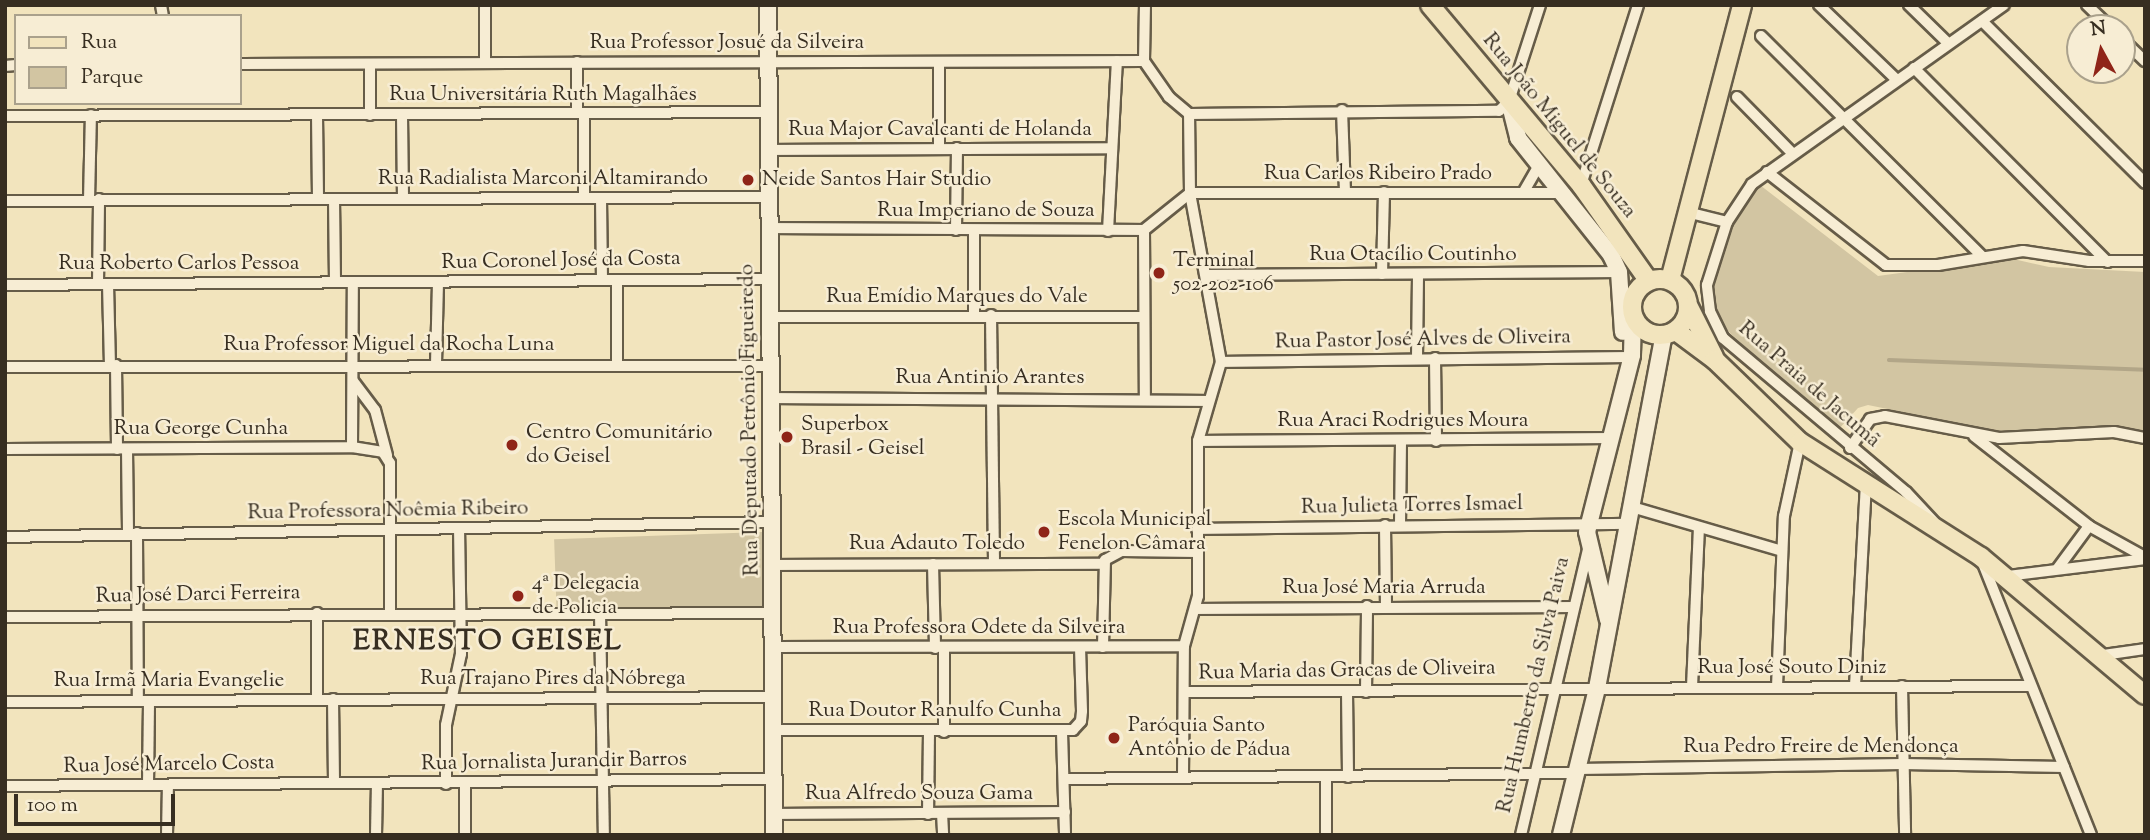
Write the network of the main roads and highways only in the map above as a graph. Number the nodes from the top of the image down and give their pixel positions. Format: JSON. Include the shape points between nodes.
{"nodes":[{"id":1,"x":1742,"y":5,"type":"edge"},
{"id":2,"x":1434,"y":7,"type":"edge"},
{"id":3,"x":1648,"y":280,"type":"junction"},
{"id":4,"x":1670,"y":280,"type":"junction"},
{"id":5,"x":1689,"y":307,"type":"junction"},
{"id":6,"x":1670,"y":333,"type":"junction"},
{"id":7,"x":1716,"y":360,"type":"junction"},
{"id":8,"x":2145,"y":695,"type":"edge"}],
"edges":[{"from":1,"to":4,"type":"main road"},
{"from":2,"to":3,"type":"main road","name":"Rua João Miguel de Souza"},
{"from":3,"to":4,"type":"main road"},
{"from":3,"to":6,"type":"main road","via":[[1633,299],[1633,315],[1645,331]]},
{"from":4,"to":5,"type":"main road","via":[[1683,289]]},
{"from":5,"to":6,"type":"main road"},
{"from":5,"to":7,"type":"main road"},
{"from":6,"to":7,"type":"main road"},
{"from":7,"to":8,"type":"main road","via":[[1800,442],[2007,576]]}]}
